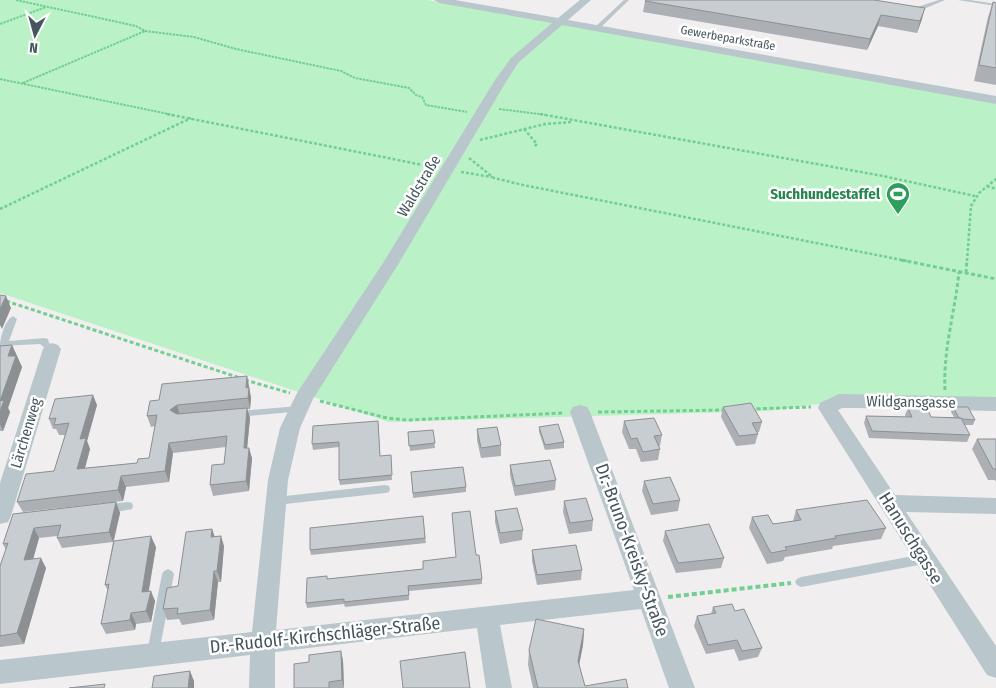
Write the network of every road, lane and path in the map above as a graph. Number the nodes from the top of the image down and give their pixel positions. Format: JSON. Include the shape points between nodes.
{"nodes":[{"id":1,"x":16,"y":0,"type":"edge"},
{"id":2,"x":439,"y":0,"type":"edge"},
{"id":3,"x":586,"y":0,"type":"edge"},
{"id":4,"x":628,"y":0,"type":"edge"},
{"id":5,"x":944,"y":0,"type":"edge"},
{"id":6,"x":960,"y":0,"type":"edge"},
{"id":7,"x":996,"y":5,"type":"edge"},
{"id":8,"x":46,"y":7,"type":"junction"},
{"id":9,"x":908,"y":8,"type":"edge"},
{"id":10,"x":559,"y":22,"type":"junction"},
{"id":11,"x":0,"y":24,"type":"edge"},
{"id":12,"x":597,"y":28,"type":"junction"},
{"id":13,"x":145,"y":31,"type":"junction"},
{"id":14,"x":0,"y":79,"type":"edge"},
{"id":15,"x":22,"y":83,"type":"junction"},
{"id":16,"x":996,"y":100,"type":"edge"},
{"id":17,"x":484,"y":110,"type":"junction"},
{"id":18,"x":191,"y":118,"type":"junction"},
{"id":19,"x":577,"y":121,"type":"junction"},
{"id":20,"x":524,"y":129,"type":"junction"},
{"id":21,"x":462,"y":146,"type":"junction"},
{"id":22,"x":534,"y":147,"type":"dead end"},
{"id":23,"x":448,"y":170,"type":"junction"},
{"id":24,"x":494,"y":178,"type":"junction"},
{"id":25,"x":996,"y":179,"type":"edge"},
{"id":26,"x":987,"y":186,"type":"junction"},
{"id":27,"x":996,"y":189,"type":"edge"},
{"id":28,"x":975,"y":196,"type":"junction"},
{"id":29,"x":0,"y":209,"type":"edge"},
{"id":30,"x":959,"y":272,"type":"junction"},
{"id":31,"x":966,"y":274,"type":"junction"},
{"id":32,"x":996,"y":280,"type":"edge"},
{"id":33,"x":0,"y":299,"type":"edge"},
{"id":34,"x":13,"y":319,"type":"dead end"},
{"id":35,"x":52,"y":349,"type":"joint"},
{"id":36,"x":302,"y":403,"type":"junction"},
{"id":37,"x":948,"y":403,"type":"junction"},
{"id":38,"x":996,"y":404,"type":"edge"},
{"id":39,"x":827,"y":408,"type":"junction"},
{"id":40,"x":729,"y":410,"type":"edge"},
{"id":41,"x":749,"y":410,"type":"edge"},
{"id":42,"x":580,"y":412,"type":"junction"},
{"id":43,"x":228,"y":415,"type":"edge"},
{"id":44,"x":385,"y":489,"type":"dead end"},
{"id":45,"x":276,"y":501,"type":"junction"},
{"id":46,"x":890,"y":503,"type":"junction"},
{"id":47,"x":128,"y":506,"type":"dead end"},
{"id":48,"x":996,"y":506,"type":"edge"},
{"id":49,"x":98,"y":509,"type":"edge"},
{"id":50,"x":3,"y":519,"type":"edge"},
{"id":51,"x":924,"y":560,"type":"junction"},
{"id":52,"x":168,"y":574,"type":"dead end"},
{"id":53,"x":801,"y":582,"type":"joint"},
{"id":54,"x":650,"y":598,"type":"junction"},
{"id":55,"x":487,"y":617,"type":"junction"},
{"id":56,"x":263,"y":642,"type":"junction"},
{"id":57,"x":153,"y":654,"type":"junction"},
{"id":58,"x":996,"y":667,"type":"edge"},
{"id":59,"x":0,"y":672,"type":"edge"},
{"id":60,"x":262,"y":688,"type":"edge"},
{"id":61,"x":499,"y":688,"type":"edge"},
{"id":62,"x":682,"y":688,"type":"edge"}],
"edges":[{"from":1,"to":8,"type":"path"},
{"from":2,"to":10,"type":"street","name":"Gewerbeparkstraße"},
{"from":3,"to":10,"type":"street","name":"Waldstraße"},
{"from":4,"to":12,"type":"lane"},
{"from":5,"to":9,"type":"lane","via":[[924,8]]},
{"from":6,"to":7,"type":"lane"},
{"from":8,"to":11,"type":"path"},
{"from":8,"to":13,"type":"path","via":[[136,26]]},
{"from":10,"to":12,"type":"street","name":"Gewerbeparkstraße"},
{"from":10,"to":17,"type":"street","name":"Waldstraße","via":[[515,60]]},
{"from":12,"to":16,"type":"street","name":"Gewerbeparkstraße"},
{"from":13,"to":15,"type":"path"},
{"from":13,"to":17,"type":"path","via":[[194,37],[341,71],[355,78],[409,88],[422,97],[425,104],[452,112]]},
{"from":14,"to":15,"type":"path"},
{"from":15,"to":18,"type":"path"},
{"from":17,"to":19,"type":"path","via":[[536,113]]},
{"from":17,"to":21,"type":"street","name":"Waldstraße"},
{"from":18,"to":23,"type":"path"},
{"from":18,"to":29,"type":"path"},
{"from":19,"to":20,"type":"path"},
{"from":19,"to":28,"type":"path"},
{"from":20,"to":21,"type":"path"},
{"from":20,"to":22,"type":"path","via":[[537,144]]},
{"from":21,"to":23,"type":"street","name":"Waldstraße"},
{"from":21,"to":24,"type":"path"},
{"from":23,"to":24,"type":"path"},
{"from":23,"to":36,"type":"street","name":"Waldstraße"},
{"from":24,"to":30,"type":"path"},
{"from":25,"to":26,"type":"path"},
{"from":26,"to":27,"type":"path"},
{"from":26,"to":28,"type":"path"},
{"from":28,"to":31,"type":"path","via":[[969,213]]},
{"from":30,"to":31,"type":"path"},
{"from":30,"to":37,"type":"path","via":[[944,370]]},
{"from":31,"to":32,"type":"path"},
{"from":33,"to":36,"type":"path","via":[[262,386]]},
{"from":34,"to":35,"type":"lane","via":[[3,344],[45,340],[44,344]]},
{"from":35,"to":50,"type":"street","name":"Lärchenweg"},
{"from":36,"to":42,"type":"path","via":[[406,420]]},
{"from":36,"to":43,"type":"lane"},
{"from":36,"to":45,"type":"street","name":"Waldstraße","via":[[283,452]]},
{"from":37,"to":38,"type":"street","name":"Wildgansgasse"},
{"from":37,"to":39,"type":"street","name":"Wildgansgasse","via":[[839,401]]},
{"from":39,"to":41,"type":"path"},
{"from":39,"to":46,"type":"street","name":"Hanuschgasse"},
{"from":40,"to":42,"type":"path"},
{"from":42,"to":54,"type":"street","name":"Dr.-Bruno-Kreisky-Straße"},
{"from":44,"to":45,"type":"lane"},
{"from":45,"to":56,"type":"street","name":"Waldstraße"},
{"from":46,"to":48,"type":"street"},
{"from":46,"to":51,"type":"street","name":"Hanuschgasse"},
{"from":47,"to":49,"type":"lane"},
{"from":51,"to":53,"type":"lane"},
{"from":51,"to":58,"type":"street","name":"Hanuschgasse"},
{"from":52,"to":57,"type":"lane"},
{"from":53,"to":54,"type":"path"},
{"from":54,"to":55,"type":"street","name":"Dr.-Rudolf-Kirchschläger-Straße"},
{"from":54,"to":62,"type":"street","name":"Dr.-Bruno-Kreisky-Straße"},
{"from":55,"to":56,"type":"street","name":"Dr.-Rudolf-Kirchschläger-Straße"},
{"from":55,"to":61,"type":"street"},
{"from":56,"to":57,"type":"street","name":"Dr.-Rudolf-Kirchschläger-Straße"},
{"from":56,"to":60,"type":"street","name":"Waldstraße"},
{"from":57,"to":59,"type":"street","name":"Dr.-Rudolf-Kirchschläger-Straße"}]}
